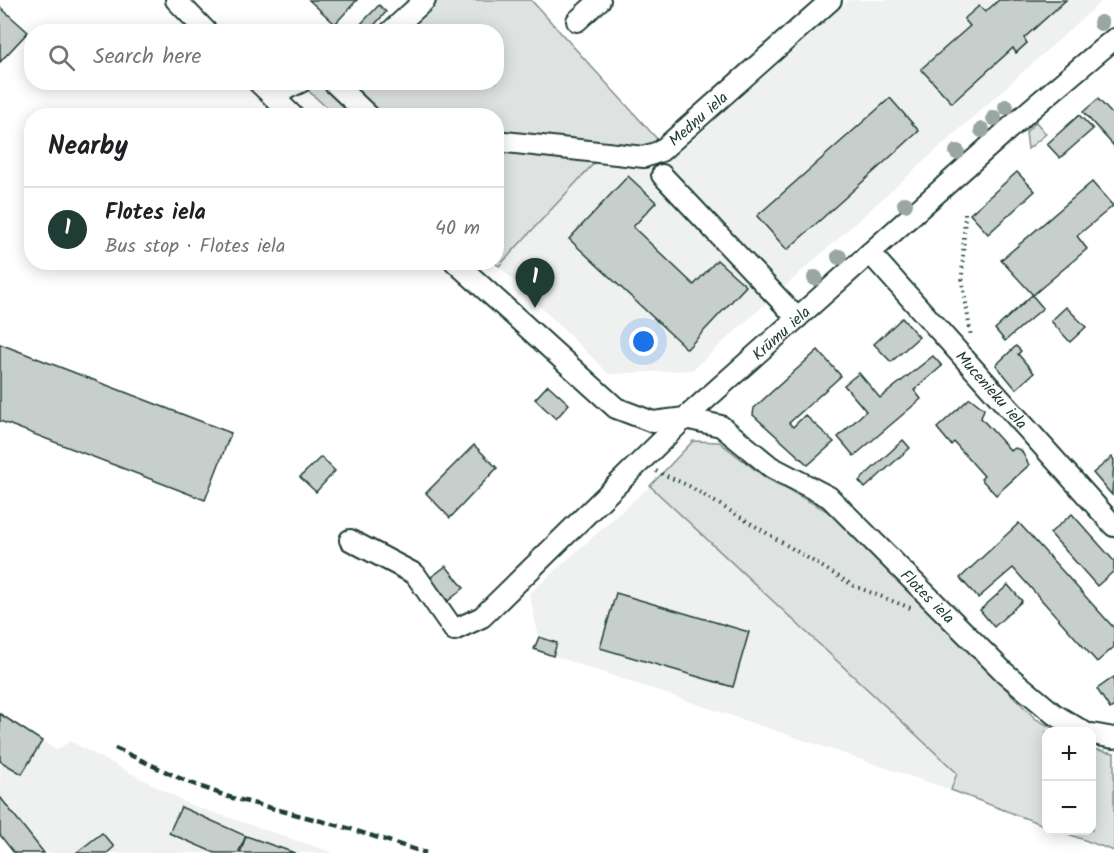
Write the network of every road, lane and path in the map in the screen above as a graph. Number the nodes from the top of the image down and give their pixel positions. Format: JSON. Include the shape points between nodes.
{"nodes":[{"id":1,"x":176,"y":0,"type":"edge"},
{"id":2,"x":425,"y":0,"type":"edge"},
{"id":3,"x":600,"y":0,"type":"edge"},
{"id":4,"x":831,"y":0,"type":"edge"},
{"id":5,"x":577,"y":21,"type":"dead end"},
{"id":6,"x":199,"y":24,"type":"edge"},
{"id":7,"x":399,"y":24,"type":"edge"},
{"id":8,"x":1114,"y":39,"type":"edge"},
{"id":9,"x":266,"y":90,"type":"edge"},
{"id":10,"x":285,"y":90,"type":"edge"},
{"id":11,"x":341,"y":90,"type":"edge"},
{"id":12,"x":275,"y":99,"type":"junction"},
{"id":13,"x":285,"y":108,"type":"edge"},
{"id":14,"x":361,"y":108,"type":"edge"},
{"id":15,"x":504,"y":142,"type":"edge"},
{"id":16,"x":662,"y":175,"type":"dead end"},
{"id":17,"x":965,"y":213,"type":"dead end"},
{"id":18,"x":870,"y":253,"type":"junction"},
{"id":19,"x":464,"y":270,"type":"edge"},
{"id":20,"x":797,"y":318,"type":"junction"},
{"id":21,"x":973,"y":346,"type":"dead end"},
{"id":22,"x":685,"y":418,"type":"junction"},
{"id":23,"x":637,"y":463,"type":"junction"},
{"id":24,"x":1114,"y":526,"type":"edge"},
{"id":25,"x":350,"y":540,"type":"dead end"},
{"id":26,"x":917,"y":610,"type":"dead end"},
{"id":27,"x":1079,"y":727,"type":"edge"},
{"id":28,"x":1096,"y":734,"type":"edge"},
{"id":29,"x":1114,"y":738,"type":"edge"}],
"edges":[{"from":1,"to":6,"type":"street"},
{"from":2,"to":7,"type":"street"},
{"from":3,"to":5,"type":"street"},
{"from":4,"to":15,"type":"street","name":"Medņu iela","via":[[661,151],[644,157]]},
{"from":8,"to":18,"type":"street","name":"Krūmu iela"},
{"from":9,"to":12,"type":"street"},
{"from":10,"to":12,"type":"street"},
{"from":11,"to":14,"type":"street"},
{"from":12,"to":13,"type":"street"},
{"from":16,"to":20,"type":"street"},
{"from":17,"to":21,"type":"path","via":[[962,276]]},
{"from":18,"to":20,"type":"street","name":"Krūmu iela"},
{"from":18,"to":24,"type":"street","name":"Mucenieku iela"},
{"from":19,"to":22,"type":"street","name":"Flotes iela","via":[[615,408],[653,422]]},
{"from":20,"to":22,"type":"street","name":"Krūmu iela"},
{"from":22,"to":23,"type":"street","name":"Krūmu iela"},
{"from":22,"to":27,"type":"street","name":"Flotes iela","via":[[721,426],[771,467],[829,497],[1005,673]]},
{"from":23,"to":25,"type":"street","name":"Krūmu iela","via":[[482,617],[454,630],[415,574]]},
{"from":23,"to":26,"type":"path","via":[[689,486],[854,586]]},
{"from":28,"to":29,"type":"street"}]}
